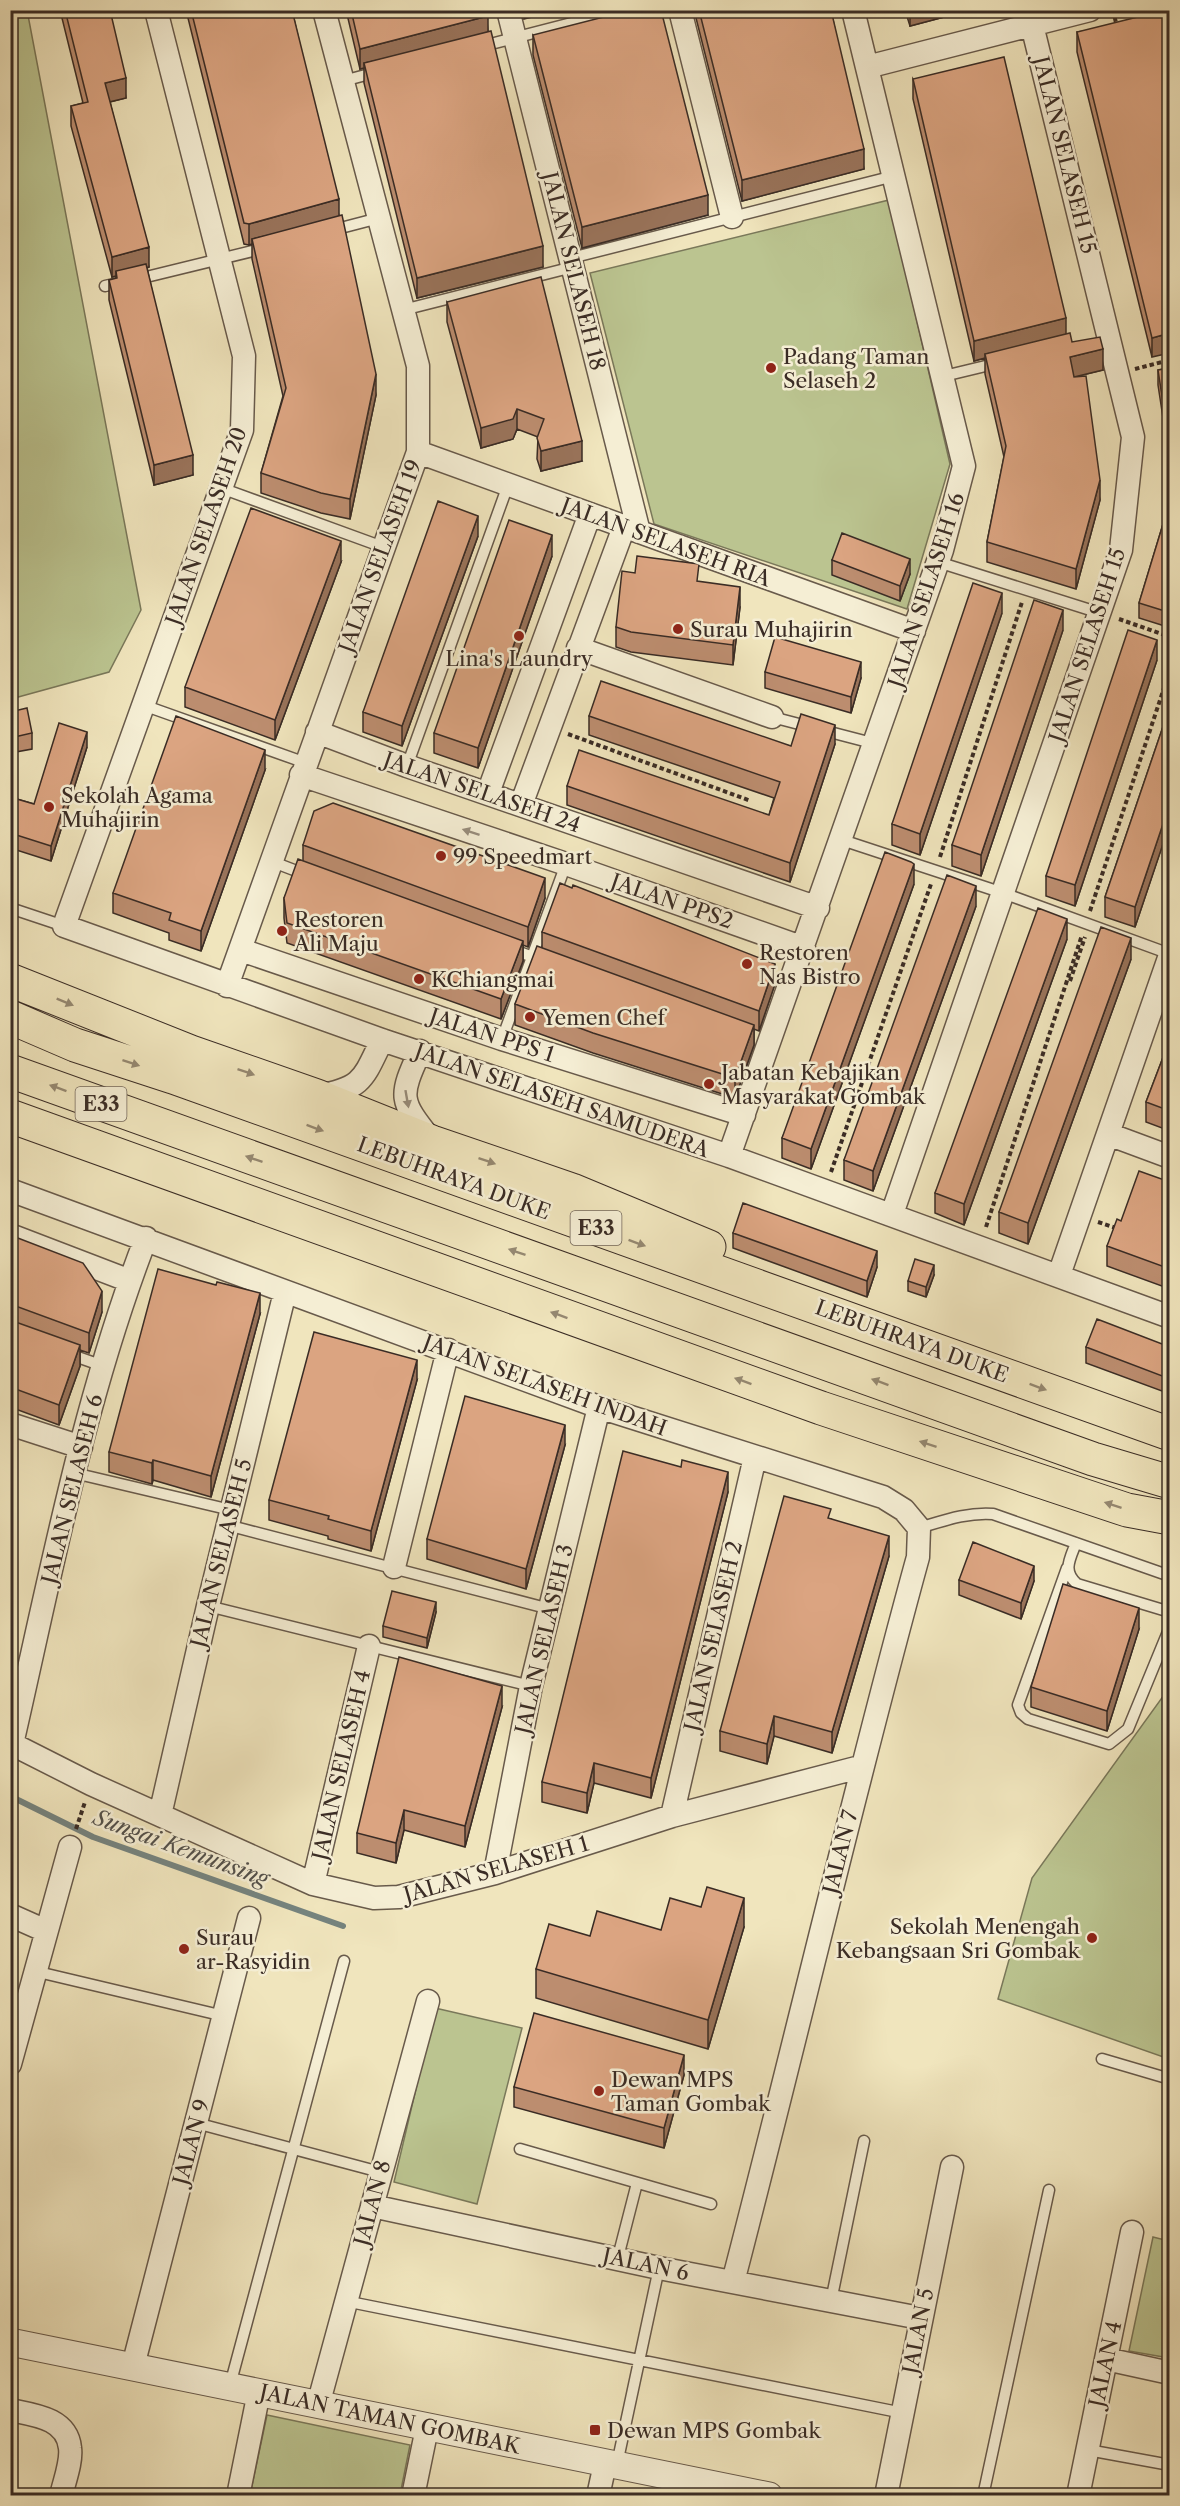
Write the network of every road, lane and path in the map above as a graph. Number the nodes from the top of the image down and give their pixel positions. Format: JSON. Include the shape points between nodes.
{"nodes":[{"id":1,"x":156,"y":10,"type":"edge"},
{"id":2,"x":324,"y":10,"type":"edge"},
{"id":3,"x":508,"y":10,"type":"edge"},
{"id":4,"x":622,"y":10,"type":"edge"},
{"id":5,"x":680,"y":10,"type":"edge"},
{"id":6,"x":853,"y":10,"type":"edge"},
{"id":7,"x":1090,"y":10,"type":"edge"},
{"id":8,"x":1113,"y":10,"type":"edge"},
{"id":9,"x":1032,"y":25,"type":"junction"},
{"id":10,"x":1119,"y":33,"type":"edge"},
{"id":11,"x":515,"y":38,"type":"junction"},
{"id":12,"x":473,"y":48,"type":"edge"},
{"id":13,"x":867,"y":67,"type":"junction"},
{"id":14,"x":387,"y":70,"type":"edge"},
{"id":15,"x":343,"y":81,"type":"junction"},
{"id":16,"x":894,"y":176,"type":"junction"},
{"id":17,"x":732,"y":217,"type":"junction"},
{"id":18,"x":379,"y":218,"type":"junction"},
{"id":19,"x":322,"y":233,"type":"edge"},
{"id":20,"x":277,"y":245,"type":"edge"},
{"id":21,"x":220,"y":260,"type":"junction"},
{"id":22,"x":572,"y":262,"type":"junction"},
{"id":23,"x":105,"y":286,"type":"dead end"},
{"id":24,"x":403,"y":310,"type":"junction"},
{"id":25,"x":1170,"y":360,"type":"edge"},
{"id":26,"x":1006,"y":361,"type":"edge"},
{"id":27,"x":1118,"y":374,"type":"junction"},
{"id":28,"x":944,"y":376,"type":"junction"},
{"id":29,"x":418,"y":452,"type":"junction"},
{"id":30,"x":508,"y":485,"type":"junction"},
{"id":31,"x":221,"y":488,"type":"junction"},
{"id":32,"x":590,"y":514,"type":"junction"},
{"id":33,"x":632,"y":529,"type":"junction"},
{"id":34,"x":383,"y":546,"type":"junction"},
{"id":35,"x":938,"y":562,"type":"junction"},
{"id":36,"x":1026,"y":590,"type":"junction"},
{"id":37,"x":1100,"y":613,"type":"junction"},
{"id":38,"x":914,"y":631,"type":"junction"},
{"id":39,"x":1170,"y":637,"type":"edge"},
{"id":40,"x":578,"y":648,"type":"junction"},
{"id":41,"x":1170,"y":670,"type":"edge"},
{"id":42,"x":143,"y":705,"type":"junction"},
{"id":43,"x":772,"y":717,"type":"joint"},
{"id":44,"x":550,"y":728,"type":"junction"},
{"id":45,"x":317,"y":732,"type":"junction"},
{"id":46,"x":876,"y":744,"type":"junction"},
{"id":47,"x":407,"y":766,"type":"junction"},
{"id":48,"x":304,"y":769,"type":"junction"},
{"id":49,"x":488,"y":793,"type":"junction"},
{"id":50,"x":751,"y":801,"type":"dead end"},
{"id":51,"x":521,"y":805,"type":"junction"},
{"id":52,"x":842,"y":840,"type":"junction"},
{"id":53,"x":273,"y":862,"type":"junction"},
{"id":54,"x":566,"y":864,"type":"junction"},
{"id":55,"x":936,"y":871,"type":"junction"},
{"id":56,"x":318,"y":879,"type":"edge"},
{"id":57,"x":1003,"y":893,"type":"junction"},
{"id":58,"x":10,"y":908,"type":"edge"},
{"id":59,"x":818,"y":908,"type":"junction"},
{"id":60,"x":1087,"y":924,"type":"junction"},
{"id":61,"x":64,"y":926,"type":"junction"},
{"id":62,"x":498,"y":944,"type":"edge"},
{"id":63,"x":804,"y":948,"type":"junction"},
{"id":64,"x":241,"y":950,"type":"junction"},
{"id":65,"x":1170,"y":955,"type":"edge"},
{"id":66,"x":532,"y":957,"type":"junction"},
{"id":67,"x":553,"y":965,"type":"edge"},
{"id":68,"x":10,"y":980,"type":"edge"},
{"id":69,"x":227,"y":986,"type":"junction"},
{"id":70,"x":1163,"y":997,"type":"edge"},
{"id":71,"x":10,"y":1017,"type":"edge"},
{"id":72,"x":501,"y":1039,"type":"junction"},
{"id":73,"x":382,"y":1040,"type":"junction"},
{"id":74,"x":420,"y":1051,"type":"junction"},
{"id":75,"x":10,"y":1071,"type":"edge"},
{"id":76,"x":317,"y":1096,"type":"junction"},
{"id":77,"x":744,"y":1115,"type":"junction"},
{"id":78,"x":10,"y":1116,"type":"edge"},
{"id":79,"x":1108,"y":1134,"type":"junction"},
{"id":80,"x":432,"y":1142,"type":"junction"},
{"id":81,"x":729,"y":1156,"type":"junction"},
{"id":82,"x":1170,"y":1157,"type":"edge"},
{"id":83,"x":10,"y":1190,"type":"edge"},
{"id":84,"x":825,"y":1190,"type":"junction"},
{"id":85,"x":892,"y":1214,"type":"junction"},
{"id":86,"x":1080,"y":1216,"type":"junction"},
{"id":87,"x":1125,"y":1231,"type":"edge"},
{"id":88,"x":10,"y":1235,"type":"edge"},
{"id":89,"x":146,"y":1238,"type":"junction"},
{"id":90,"x":1059,"y":1275,"type":"junction"},
{"id":91,"x":130,"y":1281,"type":"junction"},
{"id":92,"x":285,"y":1292,"type":"junction"},
{"id":93,"x":1170,"y":1317,"type":"edge"},
{"id":94,"x":447,"y":1350,"type":"junction"},
{"id":95,"x":62,"y":1351,"type":"edge"},
{"id":96,"x":942,"y":1352,"type":"junction"},
{"id":97,"x":103,"y":1366,"type":"junction"},
{"id":98,"x":600,"y":1407,"type":"junction"},
{"id":99,"x":10,"y":1424,"type":"edge"},
{"id":100,"x":1170,"y":1434,"type":"edge"},
{"id":101,"x":81,"y":1447,"type":"junction"},
{"id":102,"x":755,"y":1457,"type":"junction"},
{"id":103,"x":74,"y":1473,"type":"junction"},
{"id":104,"x":1170,"y":1482,"type":"edge"},
{"id":105,"x":229,"y":1517,"type":"junction"},
{"id":106,"x":1170,"y":1518,"type":"edge"},
{"id":107,"x":919,"y":1528,"type":"junction"},
{"id":108,"x":1076,"y":1543,"type":"junction"},
{"id":109,"x":394,"y":1567,"type":"junction"},
{"id":110,"x":1067,"y":1568,"type":"junction"},
{"id":111,"x":1170,"y":1576,"type":"edge"},
{"id":112,"x":207,"y":1606,"type":"junction"},
{"id":113,"x":550,"y":1609,"type":"junction"},
{"id":114,"x":1170,"y":1612,"type":"edge"},
{"id":115,"x":1170,"y":1627,"type":"edge"},
{"id":116,"x":369,"y":1646,"type":"junction"},
{"id":117,"x":531,"y":1686,"type":"junction"},
{"id":118,"x":11,"y":1744,"type":"edge"},
{"id":119,"x":860,"y":1767,"type":"junction"},
{"id":120,"x":160,"y":1815,"type":"junction"},
{"id":121,"x":672,"y":1816,"type":"junction"},
{"id":122,"x":70,"y":1847,"type":"dead end"},
{"id":123,"x":495,"y":1873,"type":"junction"},
{"id":124,"x":313,"y":1884,"type":"junction"},
{"id":125,"x":10,"y":1915,"type":"edge"},
{"id":126,"x":249,"y":1918,"type":"dead end"},
{"id":127,"x":46,"y":1931,"type":"junction"},
{"id":128,"x":344,"y":1961,"type":"dead end"},
{"id":129,"x":34,"y":1971,"type":"junction"},
{"id":130,"x":428,"y":2001,"type":"dead end"},
{"id":131,"x":224,"y":2016,"type":"junction"},
{"id":132,"x":1102,"y":2060,"type":"dead end"},
{"id":133,"x":10,"y":2064,"type":"edge"},
{"id":134,"x":1170,"y":2079,"type":"edge"},
{"id":135,"x":196,"y":2123,"type":"junction"},
{"id":136,"x":864,"y":2141,"type":"dead end"},
{"id":137,"x":294,"y":2148,"type":"junction"},
{"id":138,"x":519,"y":2149,"type":"dead end"},
{"id":139,"x":952,"y":2167,"type":"dead end"},
{"id":140,"x":380,"y":2172,"type":"junction"},
{"id":141,"x":637,"y":2183,"type":"junction"},
{"id":142,"x":1049,"y":2190,"type":"dead end"},
{"id":143,"x":711,"y":2204,"type":"dead end"},
{"id":144,"x":372,"y":2206,"type":"junction"},
{"id":145,"x":1132,"y":2232,"type":"dead end"},
{"id":146,"x":618,"y":2257,"type":"junction"},
{"id":147,"x":659,"y":2268,"type":"junction"},
{"id":148,"x":733,"y":2282,"type":"junction"},
{"id":149,"x":345,"y":2301,"type":"junction"},
{"id":150,"x":831,"y":2301,"type":"junction"},
{"id":151,"x":920,"y":2318,"type":"junction"},
{"id":152,"x":10,"y":2342,"type":"edge"},
{"id":153,"x":639,"y":2360,"type":"junction"},
{"id":154,"x":1106,"y":2360,"type":"junction"},
{"id":155,"x":133,"y":2366,"type":"junction"},
{"id":156,"x":1170,"y":2373,"type":"edge"},
{"id":157,"x":230,"y":2386,"type":"junction"},
{"id":158,"x":259,"y":2392,"type":"junction"},
{"id":159,"x":318,"y":2405,"type":"junction"},
{"id":160,"x":10,"y":2410,"type":"edge"},
{"id":161,"x":903,"y":2414,"type":"junction"},
{"id":162,"x":427,"y":2427,"type":"junction"},
{"id":163,"x":1088,"y":2450,"type":"junction"},
{"id":164,"x":611,"y":2465,"type":"junction"},
{"id":165,"x":1170,"y":2465,"type":"edge"},
{"id":166,"x":61,"y":2496,"type":"edge"},
{"id":167,"x":238,"y":2496,"type":"edge"},
{"id":168,"x":413,"y":2496,"type":"edge"},
{"id":169,"x":598,"y":2496,"type":"edge"},
{"id":170,"x":769,"y":2496,"type":"edge"},
{"id":171,"x":886,"y":2496,"type":"edge"},
{"id":172,"x":983,"y":2496,"type":"edge"},
{"id":173,"x":1078,"y":2496,"type":"edge"}],
"edges":[{"from":1,"to":21,"type":"street","name":"JALAN SELASEH 20"},
{"from":2,"to":15,"type":"street","name":"JALAN SELASEH 19"},
{"from":3,"to":11,"type":"street","name":"JALAN SELASEH 18"},
{"from":4,"to":11,"type":"lane"},
{"from":5,"to":17,"type":"street"},
{"from":6,"to":13,"type":"street","name":"JALAN SELASEH 16"},
{"from":7,"to":9,"type":"street"},
{"from":8,"to":10,"type":"path"},
{"from":9,"to":13,"type":"street"},
{"from":9,"to":27,"type":"street","name":"JALAN SELASEH 15","via":[[1104,338]]},
{"from":11,"to":12,"type":"lane"},
{"from":11,"to":22,"type":"street","name":"JALAN SELASEH 18"},
{"from":13,"to":16,"type":"street","name":"JALAN SELASEH 16"},
{"from":14,"to":15,"type":"lane"},
{"from":15,"to":18,"type":"street","name":"JALAN SELASEH 19"},
{"from":16,"to":17,"type":"lane"},
{"from":16,"to":28,"type":"street","name":"JALAN SELASEH 16"},
{"from":17,"to":22,"type":"lane"},
{"from":18,"to":19,"type":"lane"},
{"from":18,"to":24,"type":"street","name":"JALAN SELASEH 19"},
{"from":20,"to":21,"type":"lane"},
{"from":21,"to":23,"type":"lane"},
{"from":21,"to":31,"type":"street","name":"JALAN SELASEH 20","via":[[243,356],[242,430]]},
{"from":22,"to":24,"type":"lane"},
{"from":22,"to":33,"type":"street","name":"JALAN SELASEH 18"},
{"from":24,"to":29,"type":"street","name":"JALAN SELASEH 19","via":[[418,366]]},
{"from":25,"to":27,"type":"path"},
{"from":26,"to":28,"type":"lane"},
{"from":27,"to":37,"type":"street","name":"JALAN SELASEH 15","via":[[1133,436],[1121,550]]},
{"from":28,"to":35,"type":"street","name":"JALAN SELASEH 16","via":[[964,466]]},
{"from":29,"to":30,"type":"street","name":"JALAN SELASEH RIA"},
{"from":29,"to":34,"type":"street","name":"JALAN SELASEH 19"},
{"from":30,"to":32,"type":"street","name":"JALAN SELASEH RIA"},
{"from":30,"to":47,"type":"lane"},
{"from":31,"to":34,"type":"lane"},
{"from":31,"to":42,"type":"street","name":"JALAN SELASEH 20"},
{"from":32,"to":33,"type":"street","name":"JALAN SELASEH RIA"},
{"from":32,"to":49,"type":"street"},
{"from":33,"to":38,"type":"street","name":"JALAN SELASEH RIA"},
{"from":33,"to":40,"type":"street"},
{"from":34,"to":45,"type":"street","name":"JALAN SELASEH 19"},
{"from":35,"to":36,"type":"lane"},
{"from":35,"to":38,"type":"street","name":"JALAN SELASEH 16"},
{"from":36,"to":37,"type":"lane"},
{"from":36,"to":55,"type":"path"},
{"from":37,"to":39,"type":"path"},
{"from":37,"to":57,"type":"street","name":"JALAN SELASEH 15"},
{"from":38,"to":46,"type":"street","name":"JALAN SELASEH 16"},
{"from":40,"to":43,"type":"street"},
{"from":40,"to":44,"type":"street"},
{"from":41,"to":60,"type":"path"},
{"from":42,"to":48,"type":"lane"},
{"from":42,"to":61,"type":"street","name":"JALAN SELASEH 20"},
{"from":43,"to":46,"type":"lane"},
{"from":44,"to":50,"type":"path"},
{"from":44,"to":51,"type":"street"},
{"from":45,"to":47,"type":"street","name":"JALAN SELASEH 24"},
{"from":45,"to":48,"type":"street","name":"JALAN SELASEH 19"},
{"from":46,"to":52,"type":"street","name":"JALAN SELASEH 16"},
{"from":47,"to":49,"type":"street","name":"JALAN SELASEH 24"},
{"from":48,"to":53,"type":"street","name":"JALAN SELASEH 19"},
{"from":54,"to":48,"type":"street","name":"JALAN PPS2","one_way":true},
{"from":49,"to":51,"type":"street","name":"JALAN SELASEH 24"},
{"from":51,"to":59,"type":"street","name":"JALAN SELASEH 24"},
{"from":52,"to":55,"type":"lane"},
{"from":52,"to":59,"type":"street","name":"JALAN SELASEH 16"},
{"from":53,"to":56,"type":"lane"},
{"from":53,"to":64,"type":"street","name":"JALAN SELASEH 19"},
{"from":54,"to":63,"type":"street","name":"JALAN PPS2"},
{"from":54,"to":66,"type":"lane"},
{"from":55,"to":57,"type":"lane"},
{"from":55,"to":84,"type":"path"},
{"from":57,"to":60,"type":"lane"},
{"from":57,"to":85,"type":"street","name":"JALAN SELASEH 15"},
{"from":58,"to":61,"type":"lane"},
{"from":59,"to":63,"type":"street","name":"JALAN SELASEH 16"},
{"from":60,"to":60,"type":"path","via":[[983,1236]]},
{"from":60,"to":65,"type":"lane"},
{"from":61,"to":69,"type":"street","name":"JALAN SELASEH SAMUDERA"},
{"from":62,"to":66,"type":"lane"},
{"from":63,"to":77,"type":"street","name":"JALAN SELASEH 16","via":[[764,1041]]},
{"from":64,"to":69,"type":"street","name":"JALAN SELASEH 19"},
{"from":64,"to":72,"type":"street","name":"JALAN PPS 1"},
{"from":65,"to":70,"type":"street"},
{"from":66,"to":67,"type":"lane"},
{"from":66,"to":72,"type":"lane"},
{"from":68,"to":76,"type":"highway","one_way":true,"via":[[191,1052]]},
{"from":69,"to":73,"type":"street","name":"JALAN SELASEH SAMUDERA"},
{"from":70,"to":79,"type":"street"},
{"from":71,"to":96,"type":"highway","name":"LEBUHRAYA DUKE","number":"E33","one_way":true,"via":[[75,1045]]},
{"from":72,"to":77,"type":"street","name":"JALAN PPS 1"},
{"from":73,"to":74,"type":"street","name":"JALAN SELASEH SAMUDERA"},
{"from":73,"to":76,"type":"street","via":[[359,1083],[344,1091]]},
{"from":74,"to":80,"type":"street","one_way":true,"via":[[405,1084],[405,1101]]},
{"from":74,"to":81,"type":"street","name":"JALAN SELASEH SAMUDERA"},
{"from":104,"to":75,"type":"highway","number":"E33","one_way":true,"via":[[1093,1459]]},
{"from":76,"to":80,"type":"highway"},
{"from":77,"to":81,"type":"street","name":"JALAN SELASEH 16"},
{"from":106,"to":78,"type":"highway","one_way":true,"via":[[1127,1509],[821,1408]]},
{"from":79,"to":82,"type":"street"},
{"from":79,"to":86,"type":"street"},
{"from":80,"to":96,"type":"highway","one_way":true,"via":[[572,1190],[751,1264]]},
{"from":81,"to":84,"type":"street","name":"JALAN SELASEH SAMUDERA"},
{"from":83,"to":89,"type":"street","name":"JALAN SELASEH INDAH"},
{"from":84,"to":85,"type":"street","name":"JALAN SELASEH SAMUDERA"},
{"from":85,"to":90,"type":"street","name":"JALAN SELASEH SAMUDERA"},
{"from":86,"to":87,"type":"path"},
{"from":86,"to":90,"type":"street"},
{"from":88,"to":91,"type":"street"},
{"from":89,"to":91,"type":"street","name":"JALAN SELASEH 6"},
{"from":89,"to":92,"type":"street","name":"JALAN SELASEH INDAH"},
{"from":90,"to":93,"type":"street","name":"JALAN SELASEH SAMUDERA"},
{"from":91,"to":97,"type":"street","name":"JALAN SELASEH 6"},
{"from":92,"to":94,"type":"street","name":"JALAN SELASEH INDAH"},
{"from":92,"to":105,"type":"street","name":"JALAN SELASEH 5"},
{"from":94,"to":98,"type":"street","name":"JALAN SELASEH INDAH"},
{"from":94,"to":109,"type":"street"},
{"from":95,"to":97,"type":"lane"},
{"from":96,"to":100,"type":"highway","name":"LEBUHRAYA DUKE","number":"E33","one_way":true},
{"from":97,"to":101,"type":"street","name":"JALAN SELASEH 6"},
{"from":98,"to":102,"type":"street","name":"JALAN SELASEH INDAH"},
{"from":98,"to":113,"type":"street","name":"JALAN SELASEH 3"},
{"from":99,"to":101,"type":"street"},
{"from":101,"to":103,"type":"street","name":"JALAN SELASEH 6"},
{"from":102,"to":107,"type":"street","name":"JALAN SELASEH INDAH","via":[[883,1497],[904,1510]]},
{"from":102,"to":121,"type":"street","name":"JALAN SELASEH 2"},
{"from":103,"to":105,"type":"lane"},
{"from":103,"to":118,"type":"street","name":"JALAN SELASEH 6"},
{"from":105,"to":109,"type":"lane"},
{"from":105,"to":112,"type":"street","name":"JALAN SELASEH 5"},
{"from":107,"to":108,"type":"lane","via":[[981,1513],[993,1514]]},
{"from":107,"to":119,"type":"street","name":"JALAN 7","via":[[918,1557]]},
{"from":108,"to":110,"type":"lane"},
{"from":108,"to":111,"type":"lane"},
{"from":109,"to":113,"type":"lane"},
{"from":110,"to":114,"type":"lane","via":[[1069,1577],[1077,1584]]},
{"from":110,"to":115,"type":"lane","via":[[1018,1705],[1028,1719],[1109,1744],[1121,1737],[1128,1729]]},
{"from":112,"to":116,"type":"lane"},
{"from":112,"to":120,"type":"street","name":"JALAN SELASEH 5"},
{"from":113,"to":117,"type":"street","name":"JALAN SELASEH 3"},
{"from":116,"to":117,"type":"lane"},
{"from":116,"to":124,"type":"street","name":"JALAN SELASEH 4"},
{"from":117,"to":123,"type":"street","name":"JALAN SELASEH 3"},
{"from":118,"to":120,"type":"street","name":"JALAN SELASEH 1"},
{"from":119,"to":121,"type":"street","name":"JALAN SELASEH 1"},
{"from":119,"to":148,"type":"street","name":"JALAN 7"},
{"from":120,"to":124,"type":"street","name":"JALAN SELASEH 1"},
{"from":121,"to":123,"type":"street","name":"JALAN SELASEH 1"},
{"from":122,"to":127,"type":"street"},
{"from":123,"to":124,"type":"street","name":"JALAN SELASEH 1","via":[[399,1897],[374,1898]]},
{"from":125,"to":127,"type":"street"},
{"from":126,"to":131,"type":"street","name":"JALAN 9"},
{"from":127,"to":129,"type":"street"},
{"from":128,"to":137,"type":"lane"},
{"from":129,"to":131,"type":"lane"},
{"from":129,"to":133,"type":"street"},
{"from":130,"to":140,"type":"street","name":"JALAN 8"},
{"from":131,"to":135,"type":"street","name":"JALAN 9"},
{"from":132,"to":134,"type":"lane"},
{"from":135,"to":137,"type":"lane"},
{"from":135,"to":155,"type":"street","name":"JALAN 9"},
{"from":136,"to":150,"type":"lane"},
{"from":137,"to":140,"type":"lane"},
{"from":137,"to":157,"type":"lane"},
{"from":138,"to":141,"type":"lane"},
{"from":139,"to":151,"type":"street","name":"JALAN 5"},
{"from":140,"to":144,"type":"street","name":"JALAN 8"},
{"from":141,"to":143,"type":"lane"},
{"from":141,"to":146,"type":"lane"},
{"from":142,"to":172,"type":"lane"},
{"from":144,"to":146,"type":"street","name":"JALAN 6"},
{"from":144,"to":149,"type":"street","name":"JALAN 8"},
{"from":145,"to":154,"type":"street","name":"JALAN 4"},
{"from":146,"to":147,"type":"street","name":"JALAN 6"},
{"from":147,"to":148,"type":"street","name":"JALAN 6"},
{"from":147,"to":153,"type":"lane"},
{"from":148,"to":150,"type":"street","name":"JALAN 6"},
{"from":149,"to":153,"type":"lane"},
{"from":149,"to":159,"type":"street","name":"JALAN 8"},
{"from":150,"to":151,"type":"street","name":"JALAN 6"},
{"from":151,"to":161,"type":"street","name":"JALAN 5"},
{"from":152,"to":155,"type":"street","name":"JALAN TAMAN GOMBAK"},
{"from":153,"to":161,"type":"lane"},
{"from":153,"to":164,"type":"lane"},
{"from":154,"to":156,"type":"street"},
{"from":154,"to":163,"type":"street","name":"JALAN 4"},
{"from":155,"to":157,"type":"street","name":"JALAN TAMAN GOMBAK"},
{"from":157,"to":158,"type":"street","name":"JALAN TAMAN GOMBAK"},
{"from":158,"to":159,"type":"street","name":"JALAN TAMAN GOMBAK"},
{"from":158,"to":167,"type":"street"},
{"from":159,"to":162,"type":"street","name":"JALAN TAMAN GOMBAK"},
{"from":160,"to":166,"type":"street","via":[[46,2417],[61,2428],[70,2448]]},
{"from":161,"to":171,"type":"street","name":"JALAN 5"},
{"from":162,"to":164,"type":"street","name":"JALAN TAMAN GOMBAK"},
{"from":162,"to":168,"type":"street"},
{"from":163,"to":165,"type":"lane"},
{"from":163,"to":173,"type":"street","name":"JALAN 4"},
{"from":164,"to":169,"type":"street"},
{"from":164,"to":170,"type":"street","name":"JALAN TAMAN GOMBAK"}]}
